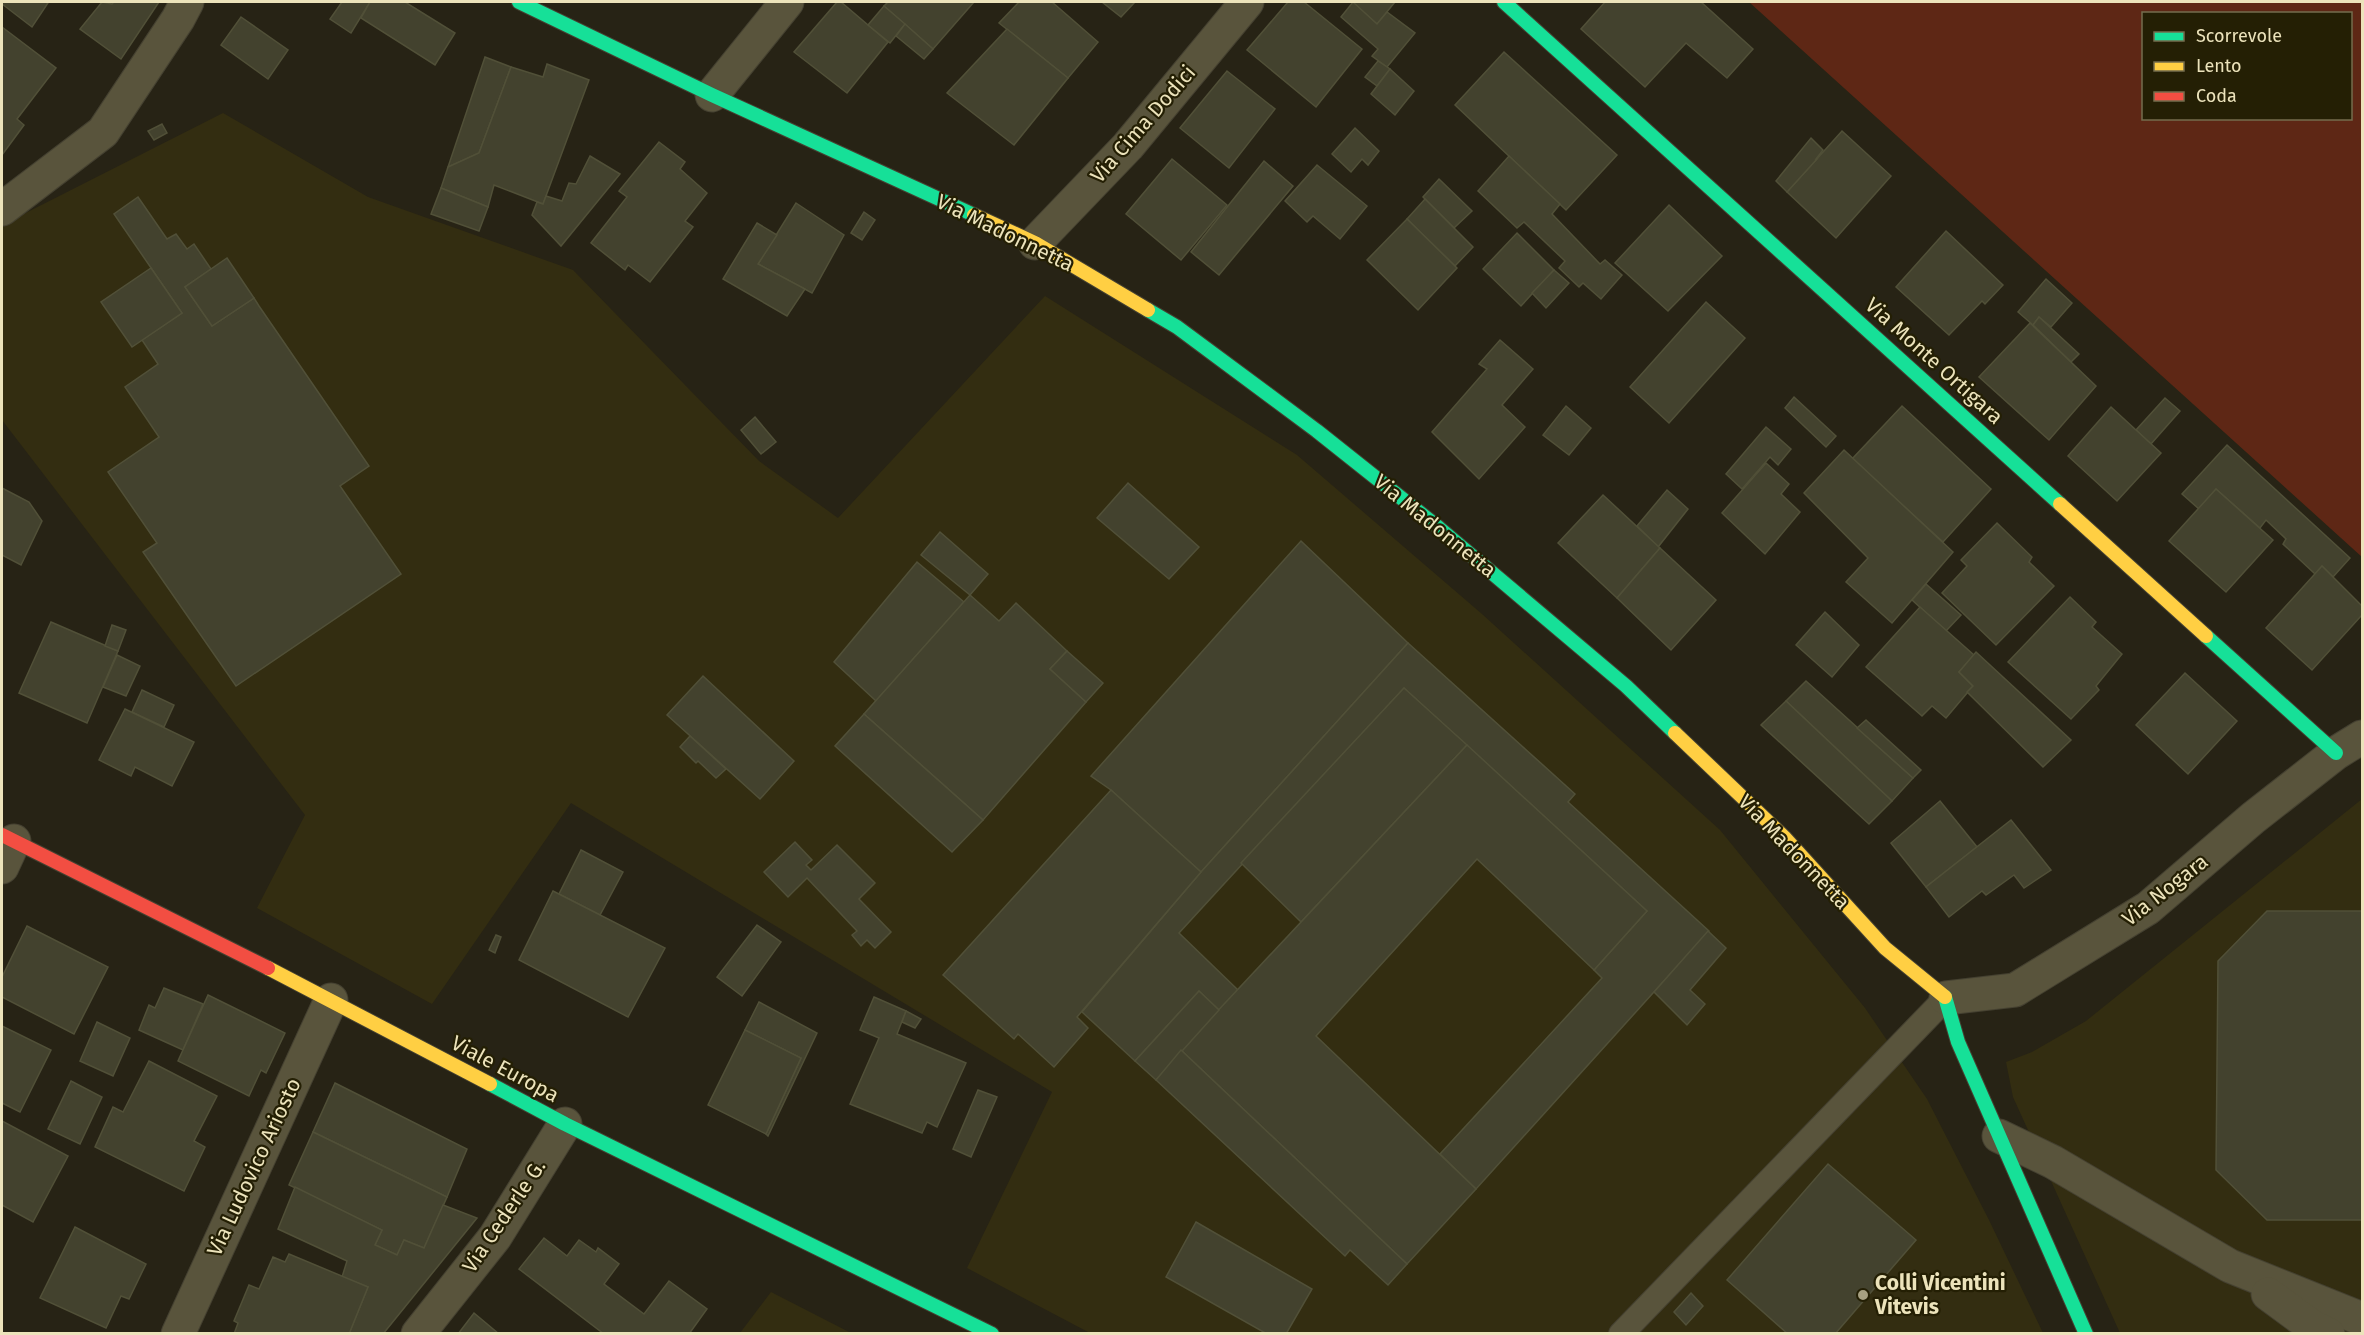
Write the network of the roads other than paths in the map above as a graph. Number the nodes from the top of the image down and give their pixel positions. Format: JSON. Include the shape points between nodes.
{"nodes":[{"id":1,"x":188,"y":2,"type":"edge"},
{"id":2,"x":519,"y":2,"type":"edge"},
{"id":3,"x":787,"y":2,"type":"edge"},
{"id":4,"x":1247,"y":2,"type":"edge"},
{"id":5,"x":1504,"y":2,"type":"edge"},
{"id":6,"x":712,"y":95,"type":"junction"},
{"id":7,"x":2,"y":209,"type":"edge"},
{"id":8,"x":1035,"y":243,"type":"junction"},
{"id":9,"x":2349,"y":745,"type":"edge"},
{"id":10,"x":6,"y":848,"type":"edge"},
{"id":11,"x":1946,"y":998,"type":"junction"},
{"id":12,"x":331,"y":1000,"type":"junction"},
{"id":13,"x":565,"y":1124,"type":"junction"},
{"id":14,"x":1999,"y":1136,"type":"junction"},
{"id":15,"x":2230,"y":1266,"type":"junction"},
{"id":16,"x":2362,"y":1319,"type":"edge"},
{"id":17,"x":178,"y":1334,"type":"edge"},
{"id":18,"x":418,"y":1334,"type":"edge"},
{"id":19,"x":992,"y":1334,"type":"edge"},
{"id":20,"x":1620,"y":1334,"type":"edge"},
{"id":21,"x":2086,"y":1334,"type":"edge"},
{"id":22,"x":2328,"y":1334,"type":"edge"}],
"edges":[{"from":1,"to":7,"type":"street","via":[[103,132]]},
{"from":2,"to":6,"type":"street","name":"Via Madonnetta"},
{"from":3,"to":6,"type":"street"},
{"from":4,"to":8,"type":"street","name":"Via Cima Dodici","via":[[1128,146]]},
{"from":5,"to":9,"type":"street","name":"Via Monte Ortigara"},
{"from":6,"to":8,"type":"street","name":"Via Madonnetta"},
{"from":8,"to":11,"type":"street","name":"Via Madonnetta","via":[[1178,327],[1439,528],[1626,686],[1784,837],[1885,948]]},
{"from":9,"to":11,"type":"street","name":"Via Nogara","via":[[2253,818],[2148,908],[2015,990]]},
{"from":10,"to":12,"type":"street","name":"Viale Europa"},
{"from":11,"to":14,"type":"street","via":[[1958,1042]]},
{"from":11,"to":20,"type":"lane"},
{"from":12,"to":13,"type":"street","name":"Viale Europa"},
{"from":12,"to":17,"type":"street","name":"Via Ludovico Ariosto"},
{"from":13,"to":18,"type":"street","name":"Via Cederle G.","via":[[495,1237]]},
{"from":13,"to":19,"type":"street","name":"Viale Europa"},
{"from":14,"to":15,"type":"street","via":[[2053,1161]]},
{"from":14,"to":21,"type":"street"},
{"from":15,"to":16,"type":"street"},
{"from":15,"to":22,"type":"street"}]}
